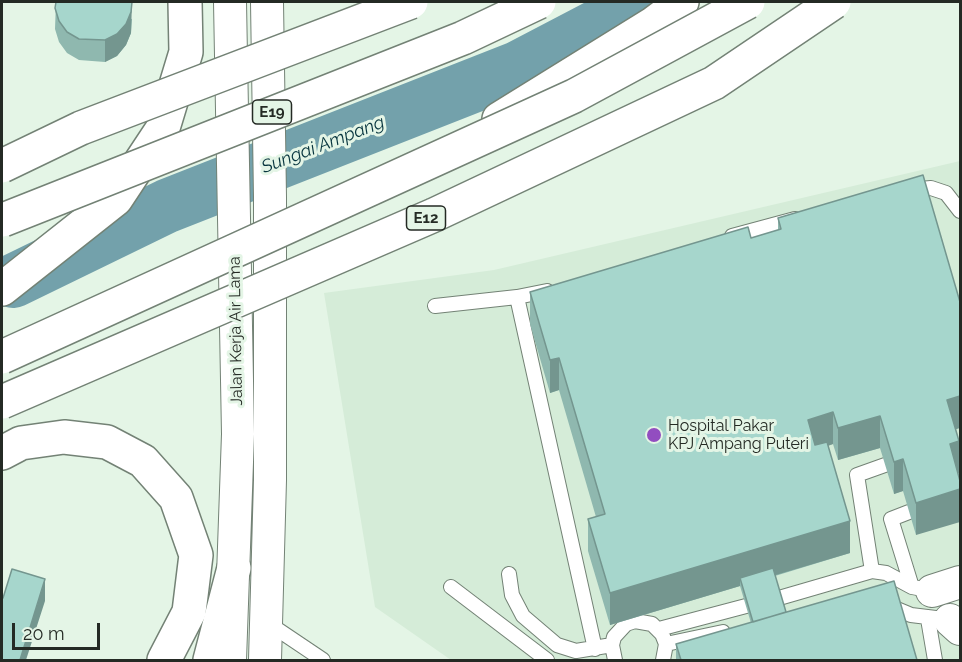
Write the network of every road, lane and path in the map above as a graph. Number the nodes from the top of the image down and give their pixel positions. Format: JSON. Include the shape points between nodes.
{"nodes":[{"id":1,"x":185,"y":2,"type":"edge"},
{"id":2,"x":230,"y":2,"type":"edge"},
{"id":3,"x":267,"y":2,"type":"edge"},
{"id":4,"x":411,"y":2,"type":"edge"},
{"id":5,"x":539,"y":2,"type":"edge"},
{"id":6,"x":682,"y":2,"type":"edge"},
{"id":7,"x":748,"y":2,"type":"edge"},
{"id":8,"x":834,"y":2,"type":"edge"},
{"id":9,"x":444,"y":154,"type":"junction"},
{"id":10,"x":2,"y":165,"type":"edge"},
{"id":11,"x":895,"y":193,"type":"edge"},
{"id":12,"x":960,"y":211,"type":"edge"},
{"id":13,"x":806,"y":216,"type":"edge"},
{"id":14,"x":2,"y":220,"type":"edge"},
{"id":15,"x":717,"y":241,"type":"edge"},
{"id":16,"x":560,"y":287,"type":"edge"},
{"id":17,"x":2,"y":289,"type":"edge"},
{"id":18,"x":517,"y":297,"type":"junction"},
{"id":19,"x":435,"y":306,"type":"dead end"},
{"id":20,"x":2,"y":357,"type":"edge"},
{"id":21,"x":2,"y":402,"type":"edge"},
{"id":22,"x":2,"y":453,"type":"edge"},
{"id":23,"x":885,"y":465,"type":"edge"},
{"id":24,"x":909,"y":512,"type":"edge"},
{"id":25,"x":234,"y":568,"type":"junction"},
{"id":26,"x":872,"y":571,"type":"junction"},
{"id":27,"x":509,"y":574,"type":"dead end"},
{"id":28,"x":451,"y":587,"type":"dead end"},
{"id":29,"x":779,"y":598,"type":"edge"},
{"id":30,"x":876,"y":598,"type":"edge"},
{"id":31,"x":945,"y":605,"type":"edge"},
{"id":32,"x":746,"y":606,"type":"edge"},
{"id":33,"x":266,"y":622,"type":"junction"},
{"id":34,"x":659,"y":629,"type":"junction"},
{"id":35,"x":741,"y":629,"type":"edge"},
{"id":36,"x":666,"y":644,"type":"junction"},
{"id":37,"x":612,"y":645,"type":"junction"},
{"id":38,"x":595,"y":649,"type":"junction"},
{"id":39,"x":164,"y":660,"type":"edge"},
{"id":40,"x":210,"y":660,"type":"edge"},
{"id":41,"x":230,"y":660,"type":"edge"},
{"id":42,"x":265,"y":660,"type":"edge"},
{"id":43,"x":323,"y":660,"type":"edge"},
{"id":44,"x":547,"y":660,"type":"edge"},
{"id":45,"x":615,"y":660,"type":"edge"},
{"id":46,"x":663,"y":660,"type":"edge"},
{"id":47,"x":935,"y":660,"type":"edge"}],
"edges":[{"from":1,"to":17,"type":"main road","via":[[186,52],[163,128],[116,199]]},
{"from":2,"to":25,"type":"street","name":"Jalan Kerja Air Lama","via":[[238,434]]},
{"from":3,"to":33,"type":"street","name":"Jalan Kerja Air Lama","via":[[270,196]]},
{"from":4,"to":10,"type":"main road","bridge":true,"via":[[81,128]]},
{"from":5,"to":14,"type":"main road","number":"E19","bridge":true,"via":[[463,38]]},
{"from":6,"to":9,"type":"main road","bridge":true},
{"from":7,"to":9,"type":"main road","bridge":true,"via":[[574,96]]},
{"from":8,"to":21,"type":"main road","number":"E12","bridge":true,"via":[[714,83],[434,215]]},
{"from":9,"to":20,"type":"main road","bridge":true},
{"from":11,"to":12,"type":"lane","via":[[931,188],[946,193]]},
{"from":13,"to":15,"type":"lane"},
{"from":16,"to":18,"type":"lane"},
{"from":18,"to":19,"type":"lane"},
{"from":18,"to":38,"type":"lane"},
{"from":22,"to":39,"type":"main road","via":[[21,443],[63,437],[107,442],[143,461],[176,498],[196,555],[189,612]]},
{"from":23,"to":26,"type":"lane","via":[[857,475]]},
{"from":24,"to":31,"type":"lane","via":[[891,519]]},
{"from":25,"to":40,"type":"main road"},
{"from":25,"to":41,"type":"street","name":"Jalan Kerja Air Lama"},
{"from":26,"to":29,"type":"lane"},
{"from":26,"to":31,"type":"lane","via":[[886,573]]},
{"from":27,"to":38,"type":"lane","via":[[512,595],[523,616],[542,634],[556,645],[576,651]]},
{"from":28,"to":44,"type":"lane"},
{"from":30,"to":31,"type":"lane","via":[[893,608]]},
{"from":31,"to":47,"type":"lane"},
{"from":32,"to":34,"type":"lane"},
{"from":33,"to":42,"type":"street","name":"Jalan Kerja Air Lama"},
{"from":33,"to":43,"type":"lane"},
{"from":34,"to":36,"type":"lane"},
{"from":34,"to":37,"type":"lane","via":[[643,621],[626,624],[619,629]]},
{"from":35,"to":36,"type":"lane"},
{"from":36,"to":46,"type":"lane"},
{"from":37,"to":38,"type":"lane"},
{"from":37,"to":45,"type":"lane"}]}
